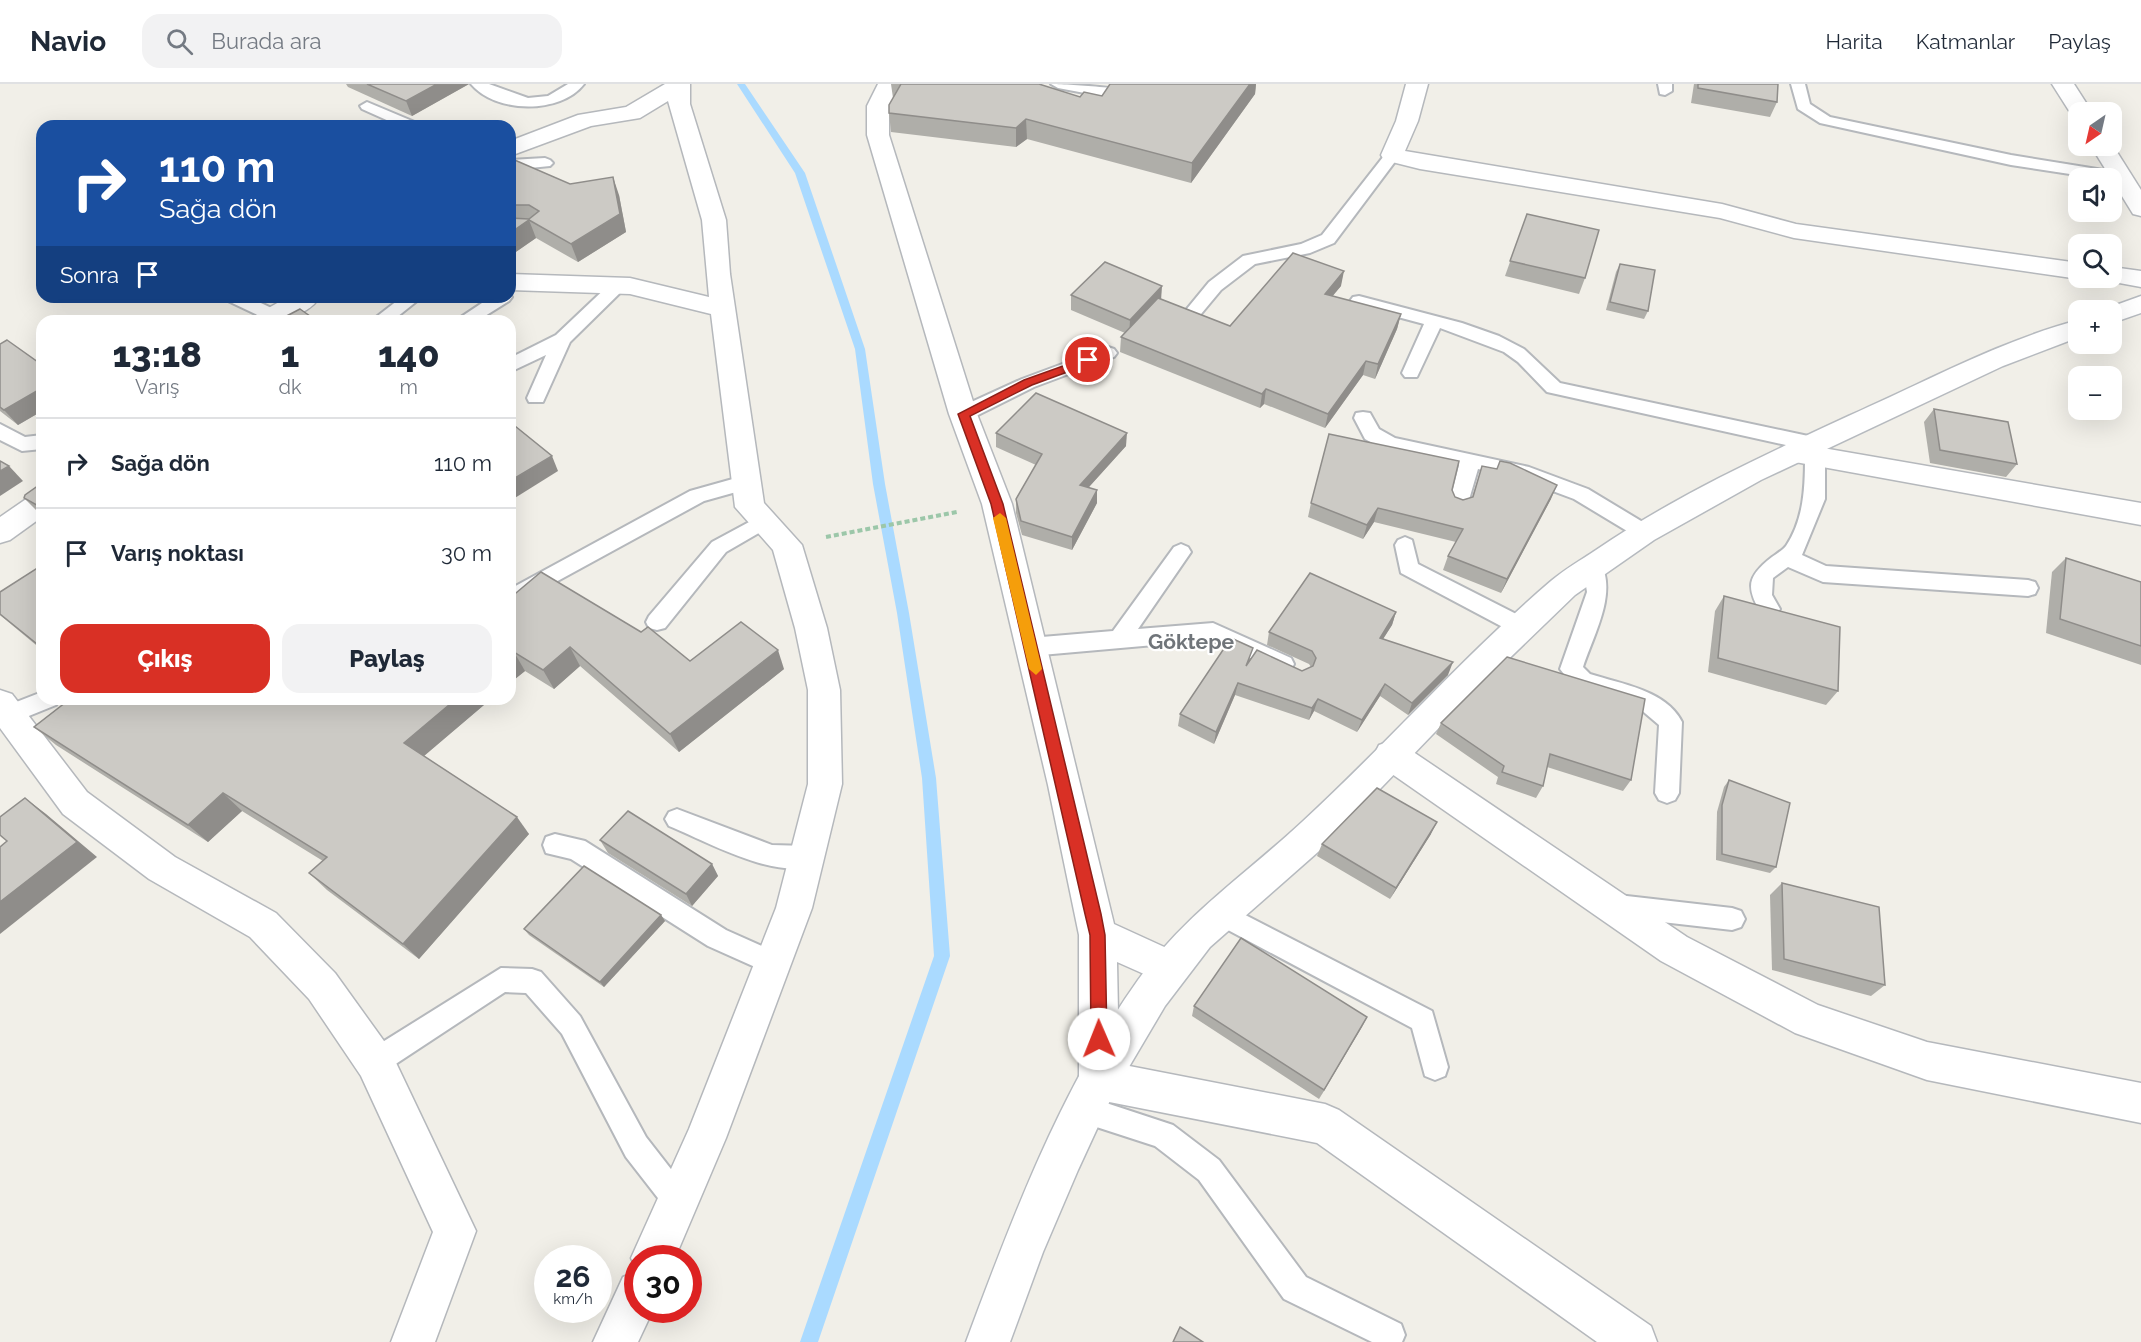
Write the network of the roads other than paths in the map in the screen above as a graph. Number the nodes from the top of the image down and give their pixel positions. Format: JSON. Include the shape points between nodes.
{"nodes":[{"id":1,"x":478,"y":84,"type":"edge"},
{"id":2,"x":577,"y":84,"type":"edge"},
{"id":3,"x":679,"y":84,"type":"edge"},
{"id":4,"x":889,"y":84,"type":"edge"},
{"id":5,"x":1058,"y":84,"type":"edge"},
{"id":6,"x":1417,"y":84,"type":"edge"},
{"id":7,"x":1798,"y":84,"type":"edge"},
{"id":8,"x":2063,"y":84,"type":"edge"},
{"id":9,"x":1148,"y":93,"type":"edge"},
{"id":10,"x":2075,"y":102,"type":"edge"},
{"id":11,"x":367,"y":106,"type":"edge"},
{"id":12,"x":398,"y":120,"type":"edge"},
{"id":13,"x":516,"y":147,"type":"edge"},
{"id":14,"x":1392,"y":155,"type":"junction"},
{"id":15,"x":545,"y":163,"type":"dead end"},
{"id":16,"x":516,"y":165,"type":"edge"},
{"id":17,"x":2068,"y":169,"type":"edge"},
{"id":18,"x":2122,"y":178,"type":"edge"},
{"id":19,"x":2141,"y":209,"type":"edge"},
{"id":20,"x":2068,"y":269,"type":"edge"},
{"id":21,"x":2122,"y":276,"type":"edge"},
{"id":22,"x":2141,"y":279,"type":"edge"},
{"id":23,"x":618,"y":286,"type":"junction"},
{"id":24,"x":516,"y":289,"type":"edge"},
{"id":25,"x":1359,"y":301,"type":"edge"},
{"id":26,"x":244,"y":303,"type":"edge"},
{"id":27,"x":296,"y":303,"type":"edge"},
{"id":28,"x":405,"y":303,"type":"edge"},
{"id":29,"x":490,"y":303,"type":"edge"},
{"id":30,"x":2141,"y":304,"type":"edge"},
{"id":31,"x":723,"y":309,"type":"junction"},
{"id":32,"x":1195,"y":310,"type":"edge"},
{"id":33,"x":2122,"y":311,"type":"edge"},
{"id":34,"x":265,"y":315,"type":"edge"},
{"id":35,"x":275,"y":315,"type":"edge"},
{"id":36,"x":388,"y":315,"type":"edge"},
{"id":37,"x":473,"y":315,"type":"edge"},
{"id":38,"x":1434,"y":322,"type":"junction"},
{"id":39,"x":2068,"y":332,"type":"edge"},
{"id":40,"x":562,"y":339,"type":"junction"},
{"id":41,"x":1108,"y":353,"type":"dead end"},
{"id":42,"x":516,"y":363,"type":"edge"},
{"id":43,"x":1411,"y":373,"type":"dead end"},
{"id":44,"x":536,"y":398,"type":"dead end"},
{"id":45,"x":963,"y":414,"type":"junction"},
{"id":46,"x":1363,"y":418,"type":"dead end"},
{"id":47,"x":0,"y":431,"type":"edge"},
{"id":48,"x":36,"y":443,"type":"edge"},
{"id":49,"x":1807,"y":451,"type":"junction"},
{"id":50,"x":1470,"y":461,"type":"junction"},
{"id":51,"x":747,"y":482,"type":"junction"},
{"id":52,"x":1459,"y":505,"type":"edge"},
{"id":53,"x":36,"y":506,"type":"edge"},
{"id":54,"x":2141,"y":514,"type":"edge"},
{"id":55,"x":764,"y":521,"type":"junction"},
{"id":56,"x":0,"y":532,"type":"edge"},
{"id":57,"x":1644,"y":532,"type":"junction"},
{"id":58,"x":1405,"y":545,"type":"dead end"},
{"id":59,"x":1181,"y":552,"type":"dead end"},
{"id":60,"x":1786,"y":557,"type":"junction"},
{"id":61,"x":1593,"y":567,"type":"junction"},
{"id":62,"x":2028,"y":588,"type":"dead end"},
{"id":63,"x":516,"y":596,"type":"edge"},
{"id":64,"x":1769,"y":609,"type":"edge"},
{"id":65,"x":657,"y":622,"type":"dead end"},
{"id":66,"x":1522,"y":627,"type":"junction"},
{"id":67,"x":1119,"y":639,"type":"junction"},
{"id":68,"x":1030,"y":647,"type":"junction"},
{"id":69,"x":1300,"y":672,"type":"edge"},
{"id":70,"x":36,"y":702,"type":"edge"},
{"id":71,"x":4,"y":709,"type":"edge"},
{"id":72,"x":1391,"y":755,"type":"junction"},
{"id":73,"x":1667,"y":794,"type":"dead end"},
{"id":74,"x":678,"y":819,"type":"dead end"},
{"id":75,"x":555,"y":845,"type":"dead end"},
{"id":76,"x":807,"y":857,"type":"junction"},
{"id":77,"x":1610,"y":905,"type":"junction"},
{"id":78,"x":1222,"y":914,"type":"junction"},
{"id":79,"x":1732,"y":919,"type":"dead end"},
{"id":80,"x":1098,"y":935,"type":"junction"},
{"id":81,"x":773,"y":963,"type":"junction"},
{"id":82,"x":1171,"y":968,"type":"junction"},
{"id":83,"x":375,"y":1062,"type":"junction"},
{"id":84,"x":1435,"y":1067,"type":"dead end"},
{"id":85,"x":1092,"y":1095,"type":"junction"},
{"id":86,"x":2141,"y":1103,"type":"edge"},
{"id":87,"x":678,"y":1202,"type":"junction"},
{"id":88,"x":659,"y":1245,"type":"edge"},
{"id":89,"x":624,"y":1322,"type":"edge"},
{"id":90,"x":1389,"y":1335,"type":"dead end"},
{"id":91,"x":1620,"y":1337,"type":"edge"},
{"id":92,"x":413,"y":1342,"type":"edge"},
{"id":93,"x":615,"y":1342,"type":"edge"},
{"id":94,"x":988,"y":1342,"type":"edge"}],
"edges":[{"from":1,"to":2,"type":"lane","via":[[522,104],[569,92]]},
{"from":3,"to":13,"type":"street","via":[[632,113],[586,120]]},
{"from":3,"to":31,"type":"street","via":[[679,104],[714,220]]},
{"from":4,"to":45,"type":"street","via":[[878,105],[878,135]]},
{"from":5,"to":9,"type":"lane","via":[[1122,96]]},
{"from":6,"to":14,"type":"street"},
{"from":7,"to":17,"type":"lane","via":[[1803,106],[1825,120]]},
{"from":8,"to":10,"type":"street"},
{"from":11,"to":12,"type":"lane"},
{"from":14,"to":20,"type":"street","via":[[1722,211],[1794,231]]},
{"from":14,"to":32,"type":"lane","via":[[1328,239],[1304,249],[1249,260],[1215,286]]},
{"from":15,"to":16,"type":"lane"},
{"from":18,"to":19,"type":"street"},
{"from":21,"to":22,"type":"street"},
{"from":23,"to":24,"type":"street"},
{"from":23,"to":31,"type":"street","via":[[675,295]]},
{"from":23,"to":40,"type":"lane"},
{"from":25,"to":38,"type":"lane"},
{"from":26,"to":34,"type":"lane"},
{"from":27,"to":35,"type":"street"},
{"from":28,"to":36,"type":"lane"},
{"from":29,"to":37,"type":"lane"},
{"from":30,"to":33,"type":"street"},
{"from":31,"to":51,"type":"street"},
{"from":38,"to":43,"type":"lane"},
{"from":38,"to":49,"type":"lane","via":[[1510,348],[1531,362],[1543,383],[1554,388]]},
{"from":39,"to":49,"type":"street","via":[[1994,360]]},
{"from":40,"to":42,"type":"lane"},
{"from":40,"to":44,"type":"lane"},
{"from":41,"to":45,"type":"lane","via":[[1028,383]]},
{"from":45,"to":68,"type":"street","via":[[997,504]]},
{"from":46,"to":50,"type":"lane","via":[[1372,434],[1390,444]]},
{"from":47,"to":48,"type":"lane","via":[[22,444]]},
{"from":49,"to":54,"type":"street"},
{"from":49,"to":57,"type":"street","via":[[1751,473]]},
{"from":49,"to":60,"type":"lane","via":[[1815,499],[1794,551]]},
{"from":50,"to":52,"type":"lane"},
{"from":50,"to":57,"type":"lane","via":[[1522,472],[1581,494]]},
{"from":51,"to":55,"type":"street","via":[[750,507]]},
{"from":51,"to":63,"type":"lane","via":[[697,496]]},
{"from":53,"to":56,"type":"street"},
{"from":55,"to":65,"type":"lane","via":[[719,547]]},
{"from":55,"to":76,"type":"street","via":[[787,544],[824,690],[825,784]]},
{"from":57,"to":61,"type":"street"},
{"from":58,"to":66,"type":"lane","via":[[1408,568]]},
{"from":59,"to":67,"type":"lane"},
{"from":60,"to":62,"type":"lane","via":[[1823,574]]},
{"from":60,"to":64,"type":"lane","via":[[1763,575],[1761,595]]},
{"from":61,"to":66,"type":"street","via":[[1564,587]]},
{"from":61,"to":73,"type":"lane","via":[[1597,592],[1572,669],[1582,681],[1647,701],[1671,722]]},
{"from":66,"to":72,"type":"street"},
{"from":67,"to":68,"type":"lane"},
{"from":67,"to":69,"type":"lane","via":[[1213,631]]},
{"from":68,"to":80,"type":"street"},
{"from":70,"to":71,"type":"lane"},
{"from":71,"to":83,"type":"street","via":[[75,803],[162,868],[263,925],[322,986]]},
{"from":72,"to":77,"type":"street"},
{"from":72,"to":78,"type":"street","via":[[1315,833]]},
{"from":74,"to":76,"type":"lane","via":[[771,856]]},
{"from":75,"to":81,"type":"lane","via":[[576,849],[717,938]]},
{"from":76,"to":81,"type":"street","via":[[794,908]]},
{"from":77,"to":79,"type":"lane"},
{"from":77,"to":86,"type":"street","via":[[1674,949],[1809,1020],[1927,1061]]},
{"from":78,"to":82,"type":"street","via":[[1197,935]]},
{"from":78,"to":84,"type":"lane","via":[[1423,1020]]},
{"from":80,"to":82,"type":"street"},
{"from":80,"to":85,"type":"street"},
{"from":81,"to":87,"type":"street"},
{"from":82,"to":85,"type":"street","via":[[1150,993]]},
{"from":83,"to":87,"type":"lane","via":[[501,980],[532,981],[571,1025],[636,1147]]},
{"from":83,"to":92,"type":"street","via":[[455,1231]]},
{"from":85,"to":90,"type":"lane","via":[[1163,1135],[1209,1170],[1295,1288]]},
{"from":85,"to":91,"type":"street","via":[[1325,1124]]},
{"from":85,"to":94,"type":"street","via":[[1022,1250]]},
{"from":87,"to":88,"type":"street"},
{"from":89,"to":93,"type":"street"}]}
